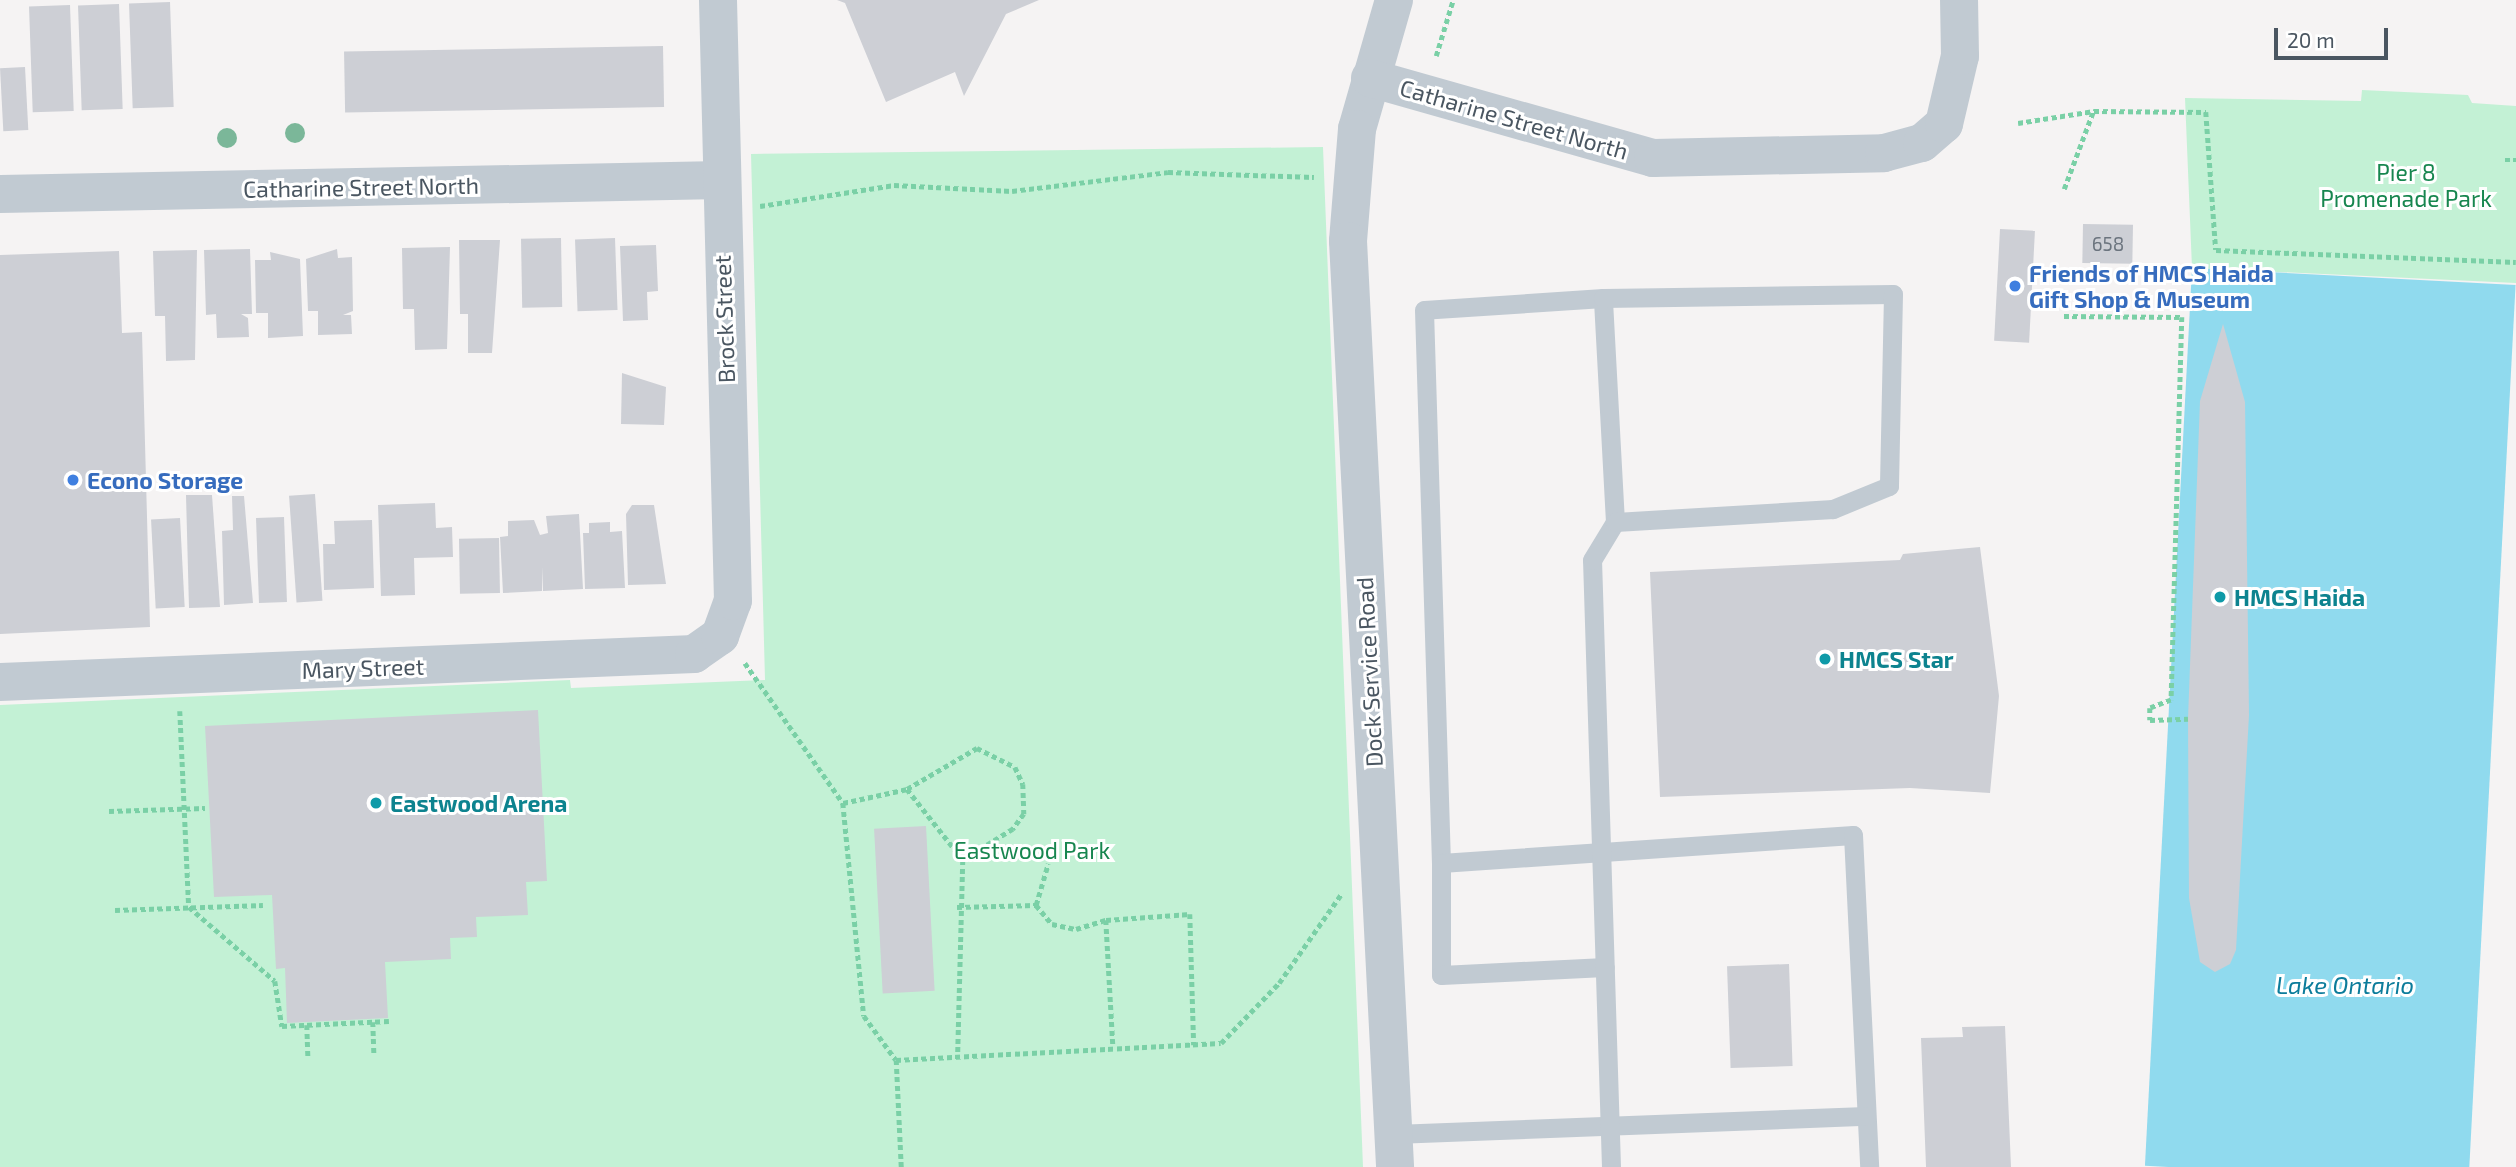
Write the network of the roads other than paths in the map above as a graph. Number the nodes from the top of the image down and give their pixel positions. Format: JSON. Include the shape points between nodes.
{"nodes":[{"id":1,"x":718,"y":0,"type":"edge"},
{"id":2,"x":1394,"y":0,"type":"edge"},
{"id":3,"x":1959,"y":0,"type":"edge"},
{"id":4,"x":1370,"y":78,"type":"junction"},
{"id":5,"x":0,"y":194,"type":"edge"},
{"id":6,"x":721,"y":197,"type":"junction"},
{"id":7,"x":1603,"y":298,"type":"junction"},
{"id":8,"x":1615,"y":522,"type":"junction"},
{"id":9,"x":720,"y":636,"type":"joint"},
{"id":10,"x":0,"y":682,"type":"edge"},
{"id":11,"x":1602,"y":853,"type":"junction"},
{"id":12,"x":1441,"y":863,"type":"junction"},
{"id":13,"x":1605,"y":967,"type":"junction"},
{"id":14,"x":1866,"y":1115,"type":"junction"},
{"id":15,"x":1609,"y":1126,"type":"junction"},
{"id":16,"x":1395,"y":1151,"type":"edge"},
{"id":17,"x":1611,"y":1167,"type":"edge"},
{"id":18,"x":1869,"y":1167,"type":"edge"}],
"edges":[{"from":1,"to":6,"type":"street","name":"Brock Street"},
{"from":2,"to":4,"type":"street","name":"Dock Service Road"},
{"from":3,"to":4,"type":"street","name":"Catharine Street North","via":[[1960,56],[1944,124],[1922,143],[1884,153],[1774,160],[1653,158],[1563,138],[1426,91]]},
{"from":4,"to":16,"type":"street","name":"Dock Service Road","via":[[1349,177]]},
{"from":5,"to":6,"type":"street","name":"Catharine Street North"},
{"from":6,"to":9,"type":"street","name":"Brock Street","via":[[733,601]]},
{"from":7,"to":8,"type":"lane"},
{"from":7,"to":8,"type":"lane","via":[[1893,294],[1889,486],[1833,509]]},
{"from":7,"to":12,"type":"lane","via":[[1424,310]]},
{"from":8,"to":11,"type":"lane","via":[[1592,560]]},
{"from":9,"to":10,"type":"street","name":"Mary Street","via":[[694,654]]},
{"from":11,"to":12,"type":"lane"},
{"from":11,"to":13,"type":"lane"},
{"from":11,"to":14,"type":"lane","via":[[1853,835]]},
{"from":12,"to":13,"type":"lane","via":[[1441,975]]},
{"from":13,"to":15,"type":"lane"},
{"from":14,"to":15,"type":"lane"},
{"from":14,"to":18,"type":"lane"},
{"from":15,"to":16,"type":"lane"},
{"from":15,"to":17,"type":"lane"}]}
